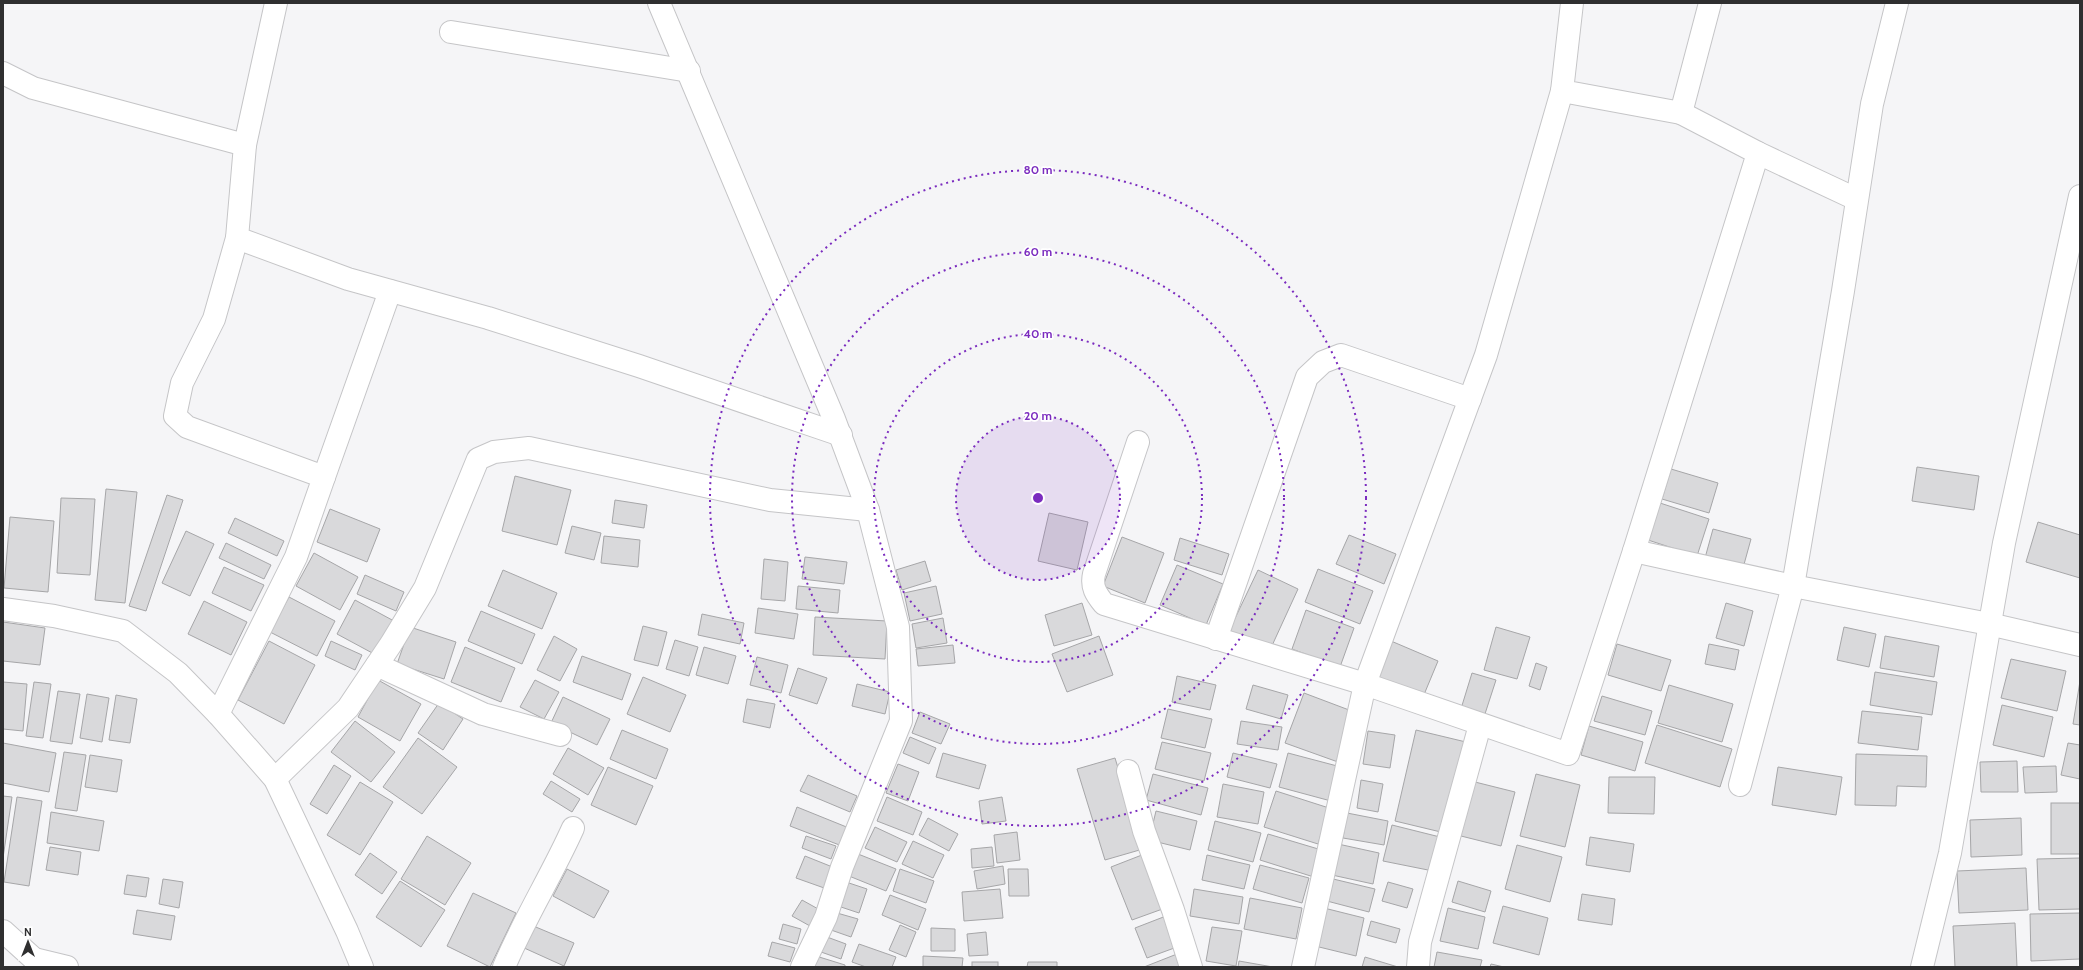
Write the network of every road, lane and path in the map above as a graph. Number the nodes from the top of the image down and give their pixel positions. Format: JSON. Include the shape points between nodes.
{"nodes":[{"id":1,"x":276,"y":3,"type":"edge"},
{"id":2,"x":659,"y":3,"type":"edge"},
{"id":3,"x":1572,"y":3,"type":"edge"},
{"id":4,"x":1710,"y":3,"type":"edge"},
{"id":5,"x":1897,"y":3,"type":"edge"},
{"id":6,"x":451,"y":32,"type":"dead end"},
{"id":7,"x":689,"y":71,"type":"junction"},
{"id":8,"x":3,"y":73,"type":"edge"},
{"id":9,"x":1562,"y":91,"type":"junction"},
{"id":10,"x":1681,"y":113,"type":"junction"},
{"id":11,"x":245,"y":145,"type":"junction"},
{"id":12,"x":1758,"y":153,"type":"junction"},
{"id":13,"x":2080,"y":196,"type":"edge"},
{"id":14,"x":1856,"y":199,"type":"junction"},
{"id":15,"x":238,"y":238,"type":"junction"},
{"id":16,"x":390,"y":291,"type":"junction"},
{"id":17,"x":1470,"y":399,"type":"junction"},
{"id":18,"x":840,"y":435,"type":"junction"},
{"id":19,"x":1138,"y":442,"type":"dead end"},
{"id":20,"x":324,"y":477,"type":"junction"},
{"id":21,"x":868,"y":510,"type":"junction"},
{"id":22,"x":1634,"y":551,"type":"junction"},
{"id":23,"x":1793,"y":586,"type":"junction"},
{"id":24,"x":3,"y":609,"type":"edge"},
{"id":25,"x":1989,"y":624,"type":"junction"},
{"id":26,"x":1216,"y":639,"type":"junction"},
{"id":27,"x":2080,"y":645,"type":"edge"},
{"id":28,"x":377,"y":666,"type":"junction"},
{"id":29,"x":1365,"y":684,"type":"junction"},
{"id":30,"x":218,"y":714,"type":"junction"},
{"id":31,"x":1480,"y":725,"type":"junction"},
{"id":32,"x":560,"y":735,"type":"dead end"},
{"id":33,"x":1128,"y":771,"type":"dead end"},
{"id":34,"x":276,"y":779,"type":"junction"},
{"id":35,"x":1740,"y":785,"type":"dead end"},
{"id":36,"x":573,"y":828,"type":"dead end"},
{"id":37,"x":3,"y":931,"type":"edge"},
{"id":38,"x":36,"y":963,"type":"edge"},
{"id":39,"x":67,"y":967,"type":"edge"},
{"id":40,"x":362,"y":967,"type":"edge"},
{"id":41,"x":504,"y":967,"type":"edge"},
{"id":42,"x":802,"y":967,"type":"edge"},
{"id":43,"x":1191,"y":967,"type":"edge"},
{"id":44,"x":1304,"y":967,"type":"edge"},
{"id":45,"x":1418,"y":967,"type":"edge"},
{"id":46,"x":1922,"y":967,"type":"edge"}],
"edges":[{"from":1,"to":11,"type":"street"},
{"from":2,"to":7,"type":"street"},
{"from":3,"to":9,"type":"street"},
{"from":4,"to":10,"type":"street"},
{"from":5,"to":14,"type":"street","via":[[1872,104]]},
{"from":6,"to":7,"type":"street"},
{"from":7,"to":18,"type":"street"},
{"from":8,"to":11,"type":"street","via":[[33,88]]},
{"from":9,"to":10,"type":"street"},
{"from":9,"to":17,"type":"street","via":[[1486,355]]},
{"from":10,"to":12,"type":"street"},
{"from":11,"to":15,"type":"street"},
{"from":12,"to":14,"type":"street"},
{"from":12,"to":22,"type":"street"},
{"from":13,"to":25,"type":"street","via":[[2046,345]]},
{"from":14,"to":23,"type":"street"},
{"from":15,"to":16,"type":"street","via":[[348,279]]},
{"from":15,"to":20,"type":"street","via":[[214,320],[182,383],[175,416],[187,427]]},
{"from":16,"to":18,"type":"street","via":[[510,325]]},
{"from":16,"to":20,"type":"street"},
{"from":17,"to":26,"type":"street","via":[[1341,355],[1323,362],[1307,377]]},
{"from":17,"to":29,"type":"street"},
{"from":18,"to":21,"type":"street"},
{"from":19,"to":26,"type":"street","via":[[1094,574],[1092,582],[1095,593],[1104,604]]},
{"from":20,"to":30,"type":"street","via":[[296,557]]},
{"from":21,"to":28,"type":"street","via":[[770,500],[529,448],[494,452],[478,459],[425,588]]},
{"from":21,"to":42,"type":"street","via":[[898,627],[901,721],[842,867],[826,917]]},
{"from":22,"to":23,"type":"street"},
{"from":22,"to":31,"type":"street","via":[[1568,754]]},
{"from":23,"to":25,"type":"street"},
{"from":23,"to":35,"type":"street"},
{"from":24,"to":30,"type":"street","via":[[54,616],[123,631],[178,673]]},
{"from":25,"to":27,"type":"street"},
{"from":25,"to":46,"type":"street","via":[[1950,853]]},
{"from":26,"to":29,"type":"street"},
{"from":28,"to":32,"type":"street","via":[[483,714]]},
{"from":28,"to":34,"type":"street","via":[[348,708]]},
{"from":29,"to":31,"type":"street"},
{"from":29,"to":44,"type":"street"},
{"from":30,"to":34,"type":"street"},
{"from":31,"to":45,"type":"street","via":[[1420,942]]},
{"from":33,"to":43,"type":"street","via":[[1144,830],[1174,910]]},
{"from":34,"to":40,"type":"street"},
{"from":36,"to":41,"type":"street"},
{"from":37,"to":38,"type":"street"},
{"from":38,"to":39,"type":"street"}]}
